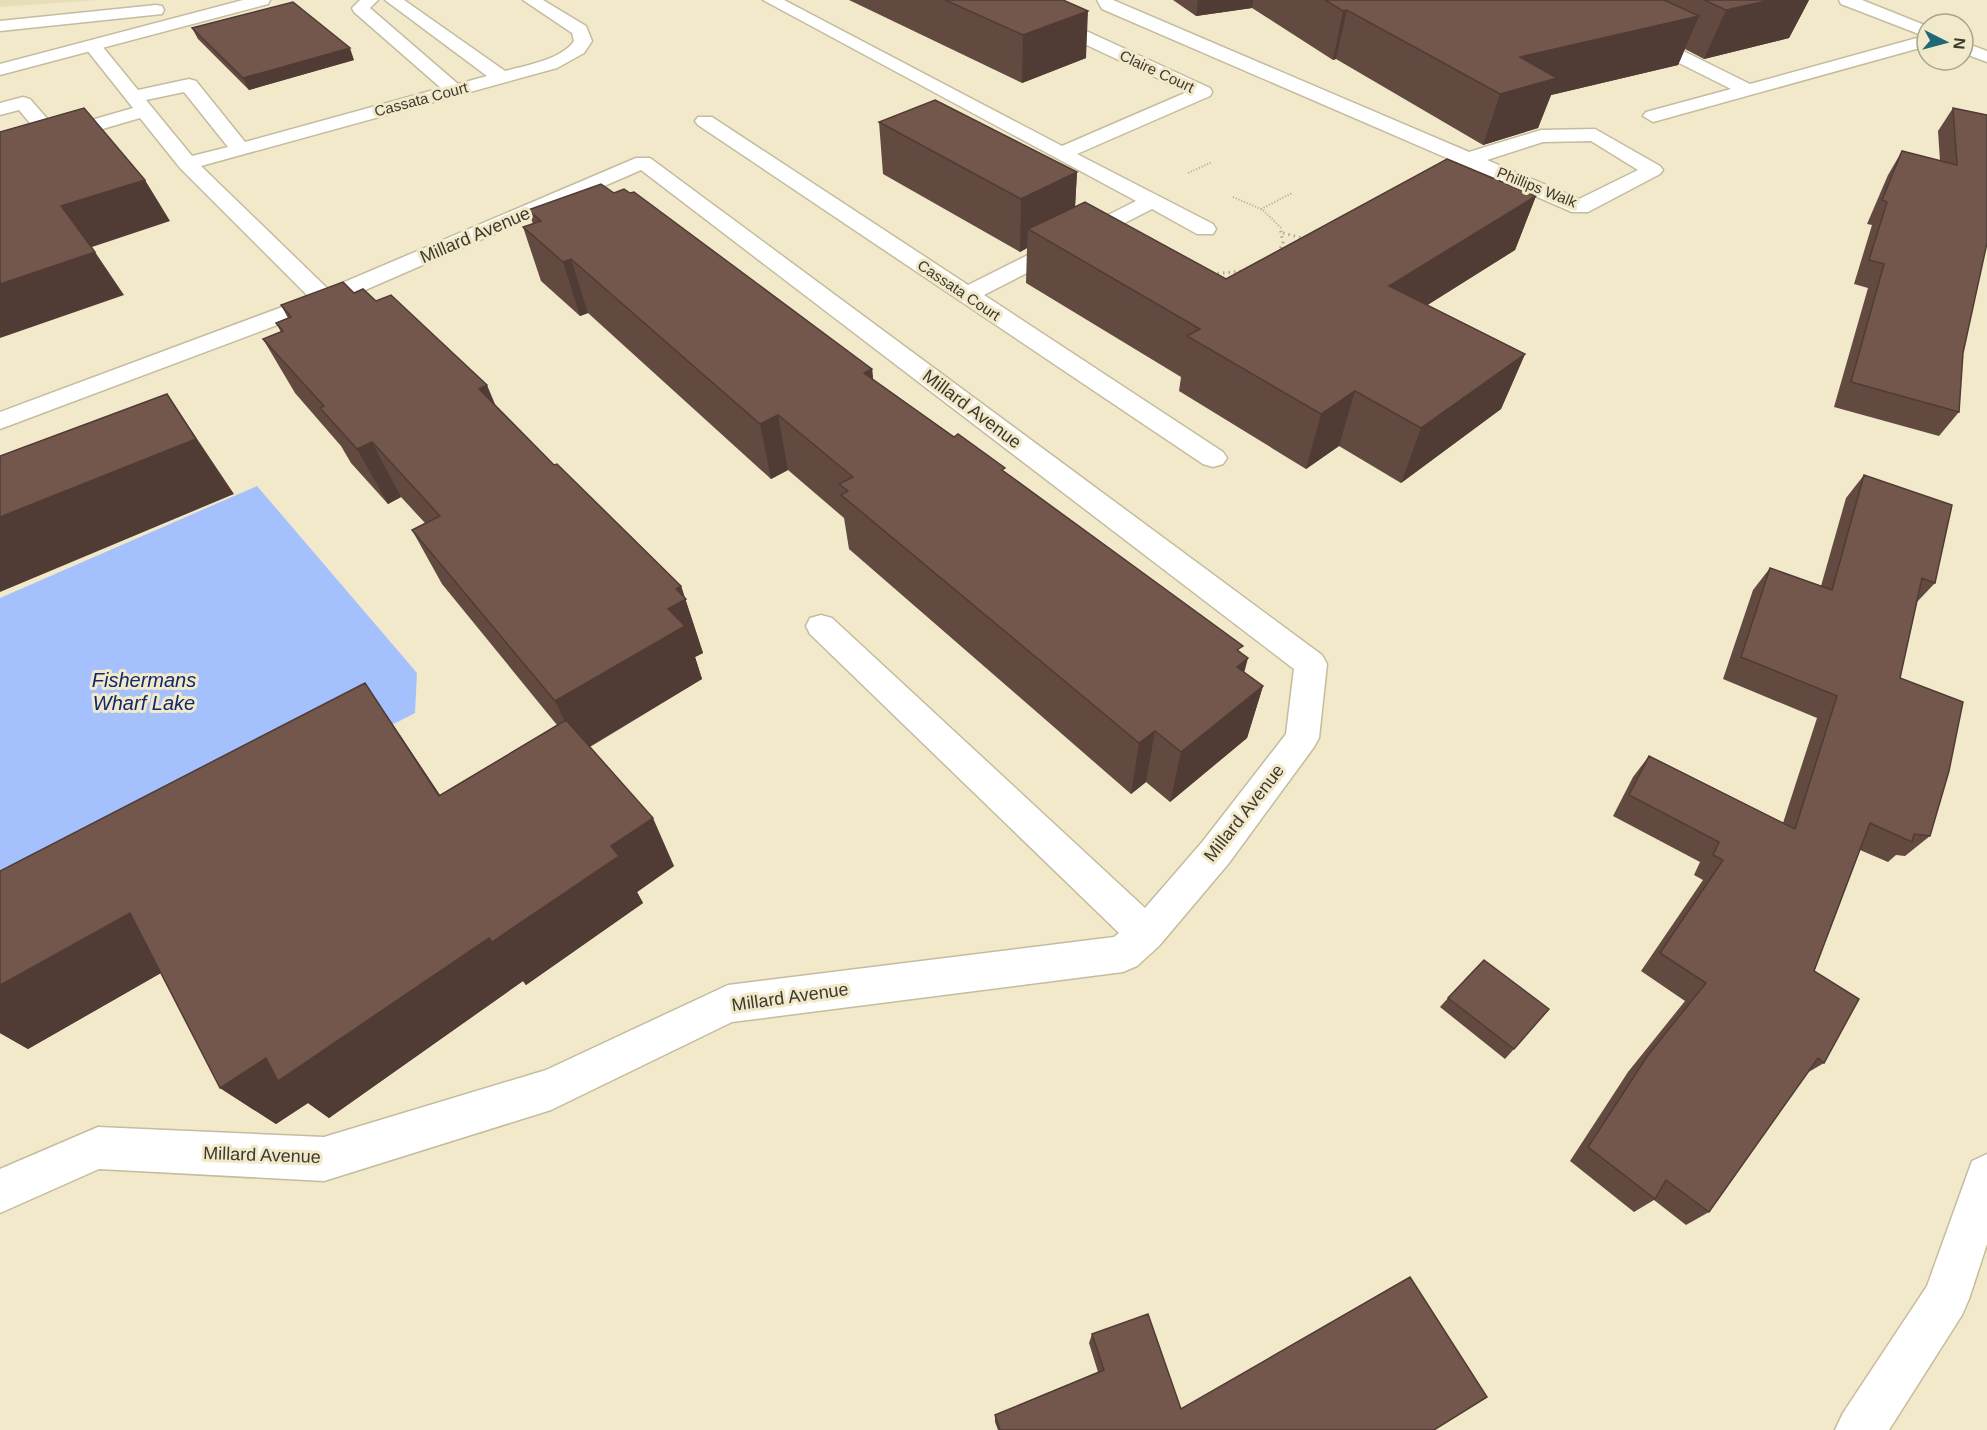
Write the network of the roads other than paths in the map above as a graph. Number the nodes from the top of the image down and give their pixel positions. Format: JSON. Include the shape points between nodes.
{"nodes":[{"id":1,"x":226,"y":0,"type":"edge"},
{"id":2,"x":262,"y":0,"type":"edge"},
{"id":3,"x":370,"y":0,"type":"edge"},
{"id":4,"x":393,"y":0,"type":"edge"},
{"id":5,"x":531,"y":0,"type":"edge"},
{"id":6,"x":1005,"y":0,"type":"edge"},
{"id":7,"x":1105,"y":0,"type":"edge"},
{"id":8,"x":1847,"y":0,"type":"edge"},
{"id":9,"x":814,"y":2,"type":"dead end"},
{"id":10,"x":777,"y":3,"type":"edge"},
{"id":11,"x":0,"y":26,"type":"edge"},
{"id":12,"x":1915,"y":27,"type":"edge"},
{"id":13,"x":1645,"y":39,"type":"edge"},
{"id":14,"x":1915,"y":44,"type":"edge"},
{"id":15,"x":92,"y":45,"type":"junction"},
{"id":16,"x":0,"y":70,"type":"edge"},
{"id":17,"x":501,"y":77,"type":"junction"},
{"id":18,"x":454,"y":90,"type":"junction"},
{"id":19,"x":1748,"y":90,"type":"junction"},
{"id":20,"x":140,"y":104,"type":"junction"},
{"id":21,"x":0,"y":109,"type":"edge"},
{"id":22,"x":1653,"y":116,"type":"dead end"},
{"id":23,"x":705,"y":121,"type":"dead end"},
{"id":24,"x":53,"y":138,"type":"junction"},
{"id":25,"x":240,"y":149,"type":"junction"},
{"id":26,"x":0,"y":153,"type":"edge"},
{"id":27,"x":1062,"y":153,"type":"junction"},
{"id":28,"x":1469,"y":159,"type":"junction"},
{"id":29,"x":187,"y":164,"type":"junction"},
{"id":30,"x":1152,"y":201,"type":"junction"},
{"id":31,"x":1205,"y":229,"type":"dead end"},
{"id":32,"x":967,"y":295,"type":"junction"},
{"id":33,"x":325,"y":299,"type":"junction"},
{"id":34,"x":0,"y":421,"type":"edge"},
{"id":35,"x":1213,"y":458,"type":"dead end"},
{"id":36,"x":821,"y":626,"type":"dead end"},
{"id":37,"x":1146,"y":934,"type":"junction"},
{"id":38,"x":1987,"y":1176,"type":"edge"},
{"id":39,"x":0,"y":1191,"type":"edge"},
{"id":40,"x":1860,"y":1430,"type":"edge"}],
"edges":[{"from":1,"to":11,"type":"street"},
{"from":2,"to":15,"type":"street"},
{"from":3,"to":18,"type":"street","via":[[360,8]]},
{"from":4,"to":17,"type":"street"},
{"from":5,"to":17,"type":"street","name":"Cassata Court","via":[[580,30],[583,41],[578,49],[550,64]]},
{"from":6,"to":27,"type":"street","name":"Claire Court","via":[[1203,92]]},
{"from":7,"to":28,"type":"street","name":"Phillips Walk"},
{"from":8,"to":12,"type":"street"},
{"from":9,"to":10,"type":"street"},
{"from":10,"to":27,"type":"street"},
{"from":13,"to":19,"type":"street"},
{"from":14,"to":19,"type":"street"},
{"from":15,"to":16,"type":"street"},
{"from":15,"to":20,"type":"street"},
{"from":17,"to":18,"type":"street","name":"Cassata Court"},
{"from":18,"to":25,"type":"street","name":"Cassata Court"},
{"from":19,"to":22,"type":"street"},
{"from":20,"to":24,"type":"street"},
{"from":20,"to":25,"type":"street","via":[[189,85]]},
{"from":20,"to":29,"type":"street"},
{"from":21,"to":24,"type":"street","via":[[23,103]]},
{"from":23,"to":32,"type":"street","name":"Cassata Court"},
{"from":24,"to":26,"type":"street"},
{"from":25,"to":29,"type":"street","name":"Cassata Court"},
{"from":27,"to":30,"type":"street"},
{"from":28,"to":28,"type":"street","name":"Phillips Walk","via":[[1580,207],[1653,170],[1595,135],[1541,136]]},
{"from":29,"to":33,"type":"street"},
{"from":30,"to":31,"type":"street"},
{"from":30,"to":32,"type":"street"},
{"from":32,"to":35,"type":"street","name":"Cassata Court"},
{"from":33,"to":34,"type":"street","name":"Millard Avenue"},
{"from":33,"to":37,"type":"street","name":"Millard Avenue","via":[[643,162],[1311,664],[1302,738],[1216,852]]},
{"from":36,"to":37,"type":"street"},
{"from":37,"to":39,"type":"street","name":"Millard Avenue","via":[[1123,954],[728,1004],[550,1089],[324,1159],[98,1148]]},
{"from":38,"to":40,"type":"street","via":[[1946,1299]]}]}
